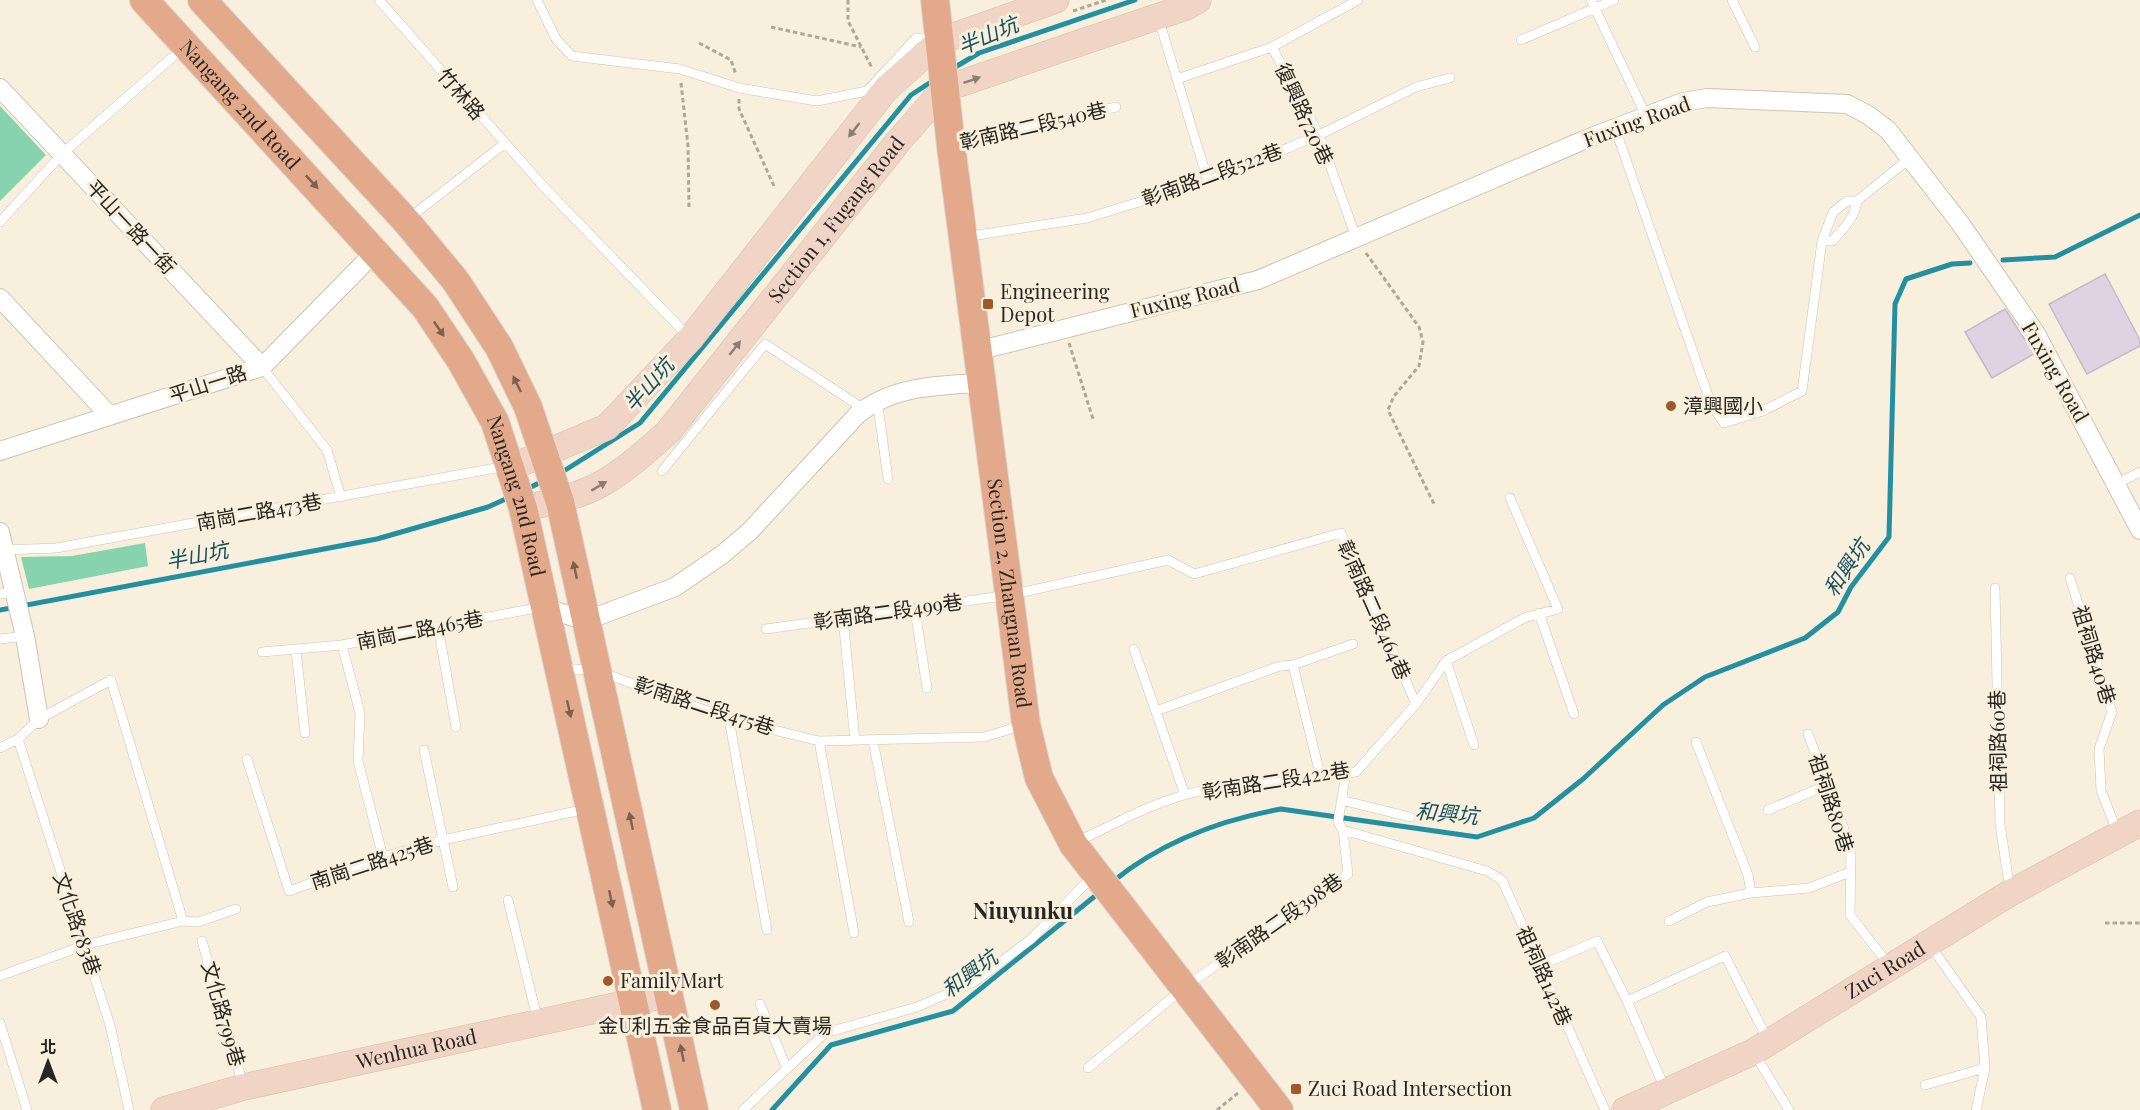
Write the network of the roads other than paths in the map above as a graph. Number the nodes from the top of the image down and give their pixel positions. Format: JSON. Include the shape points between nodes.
{"nodes":[{"id":1,"x":144,"y":0,"type":"edge"},
{"id":2,"x":202,"y":0,"type":"edge"},
{"id":3,"x":379,"y":0,"type":"edge"},
{"id":4,"x":537,"y":0,"type":"edge"},
{"id":5,"x":935,"y":0,"type":"edge"},
{"id":6,"x":1056,"y":0,"type":"edge"},
{"id":7,"x":1198,"y":0,"type":"edge"},
{"id":8,"x":1358,"y":0,"type":"edge"},
{"id":9,"x":1614,"y":0,"type":"edge"},
{"id":10,"x":1732,"y":0,"type":"edge"},
{"id":11,"x":1593,"y":4,"type":"edge"},
{"id":12,"x":1157,"y":16,"type":"junction"},
{"id":13,"x":1521,"y":39,"type":"dead end"},
{"id":14,"x":185,"y":45,"type":"junction"},
{"id":15,"x":1272,"y":47,"type":"junction"},
{"id":16,"x":1755,"y":47,"type":"dead end"},
{"id":17,"x":942,"y":67,"type":"junction"},
{"id":18,"x":1450,"y":78,"type":"dead end"},
{"id":19,"x":1177,"y":79,"type":"junction"},
{"id":20,"x":0,"y":88,"type":"edge"},
{"id":21,"x":1116,"y":107,"type":"dead end"},
{"id":22,"x":1646,"y":116,"type":"junction"},
{"id":23,"x":1615,"y":128,"type":"junction"},
{"id":24,"x":1318,"y":135,"type":"junction"},
{"id":25,"x":504,"y":144,"type":"junction"},
{"id":26,"x":951,"y":146,"type":"junction"},
{"id":27,"x":62,"y":154,"type":"junction"},
{"id":28,"x":1911,"y":157,"type":"junction"},
{"id":29,"x":1208,"y":182,"type":"junction"},
{"id":30,"x":1857,"y":201,"type":"junction"},
{"id":31,"x":406,"y":221,"type":"junction"},
{"id":32,"x":0,"y":222,"type":"edge"},
{"id":33,"x":962,"y":237,"type":"junction"},
{"id":34,"x":1357,"y":240,"type":"junction"},
{"id":35,"x":1822,"y":241,"type":"junction"},
{"id":36,"x":376,"y":251,"type":"junction"},
{"id":37,"x":0,"y":298,"type":"edge"},
{"id":38,"x":691,"y":338,"type":"junction"},
{"id":39,"x":977,"y":351,"type":"junction"},
{"id":40,"x":262,"y":367,"type":"junction"},
{"id":41,"x":982,"y":382,"type":"junction"},
{"id":42,"x":870,"y":404,"type":"junction"},
{"id":43,"x":110,"y":416,"type":"junction"},
{"id":44,"x":0,"y":451,"type":"edge"},
{"id":45,"x":546,"y":454,"type":"junction"},
{"id":46,"x":512,"y":467,"type":"junction"},
{"id":47,"x":662,"y":471,"type":"dead end"},
{"id":48,"x":2140,"y":472,"type":"edge"},
{"id":49,"x":888,"y":479,"type":"dead end"},
{"id":50,"x":2116,"y":484,"type":"junction"},
{"id":51,"x":341,"y":497,"type":"junction"},
{"id":52,"x":1510,"y":498,"type":"dead end"},
{"id":53,"x":560,"y":502,"type":"junction"},
{"id":54,"x":523,"y":508,"type":"junction"},
{"id":55,"x":2140,"y":530,"type":"edge"},
{"id":56,"x":2,"y":541,"type":"edge"},
{"id":57,"x":2070,"y":578,"type":"dead end"},
{"id":58,"x":1995,"y":588,"type":"dead end"},
{"id":59,"x":8,"y":593,"type":"edge"},
{"id":60,"x":1010,"y":595,"type":"junction"},
{"id":61,"x":544,"y":606,"type":"junction"},
{"id":62,"x":915,"y":609,"type":"junction"},
{"id":63,"x":1539,"y":613,"type":"junction"},
{"id":64,"x":843,"y":618,"type":"junction"},
{"id":65,"x":585,"y":621,"type":"junction"},
{"id":66,"x":438,"y":627,"type":"junction"},
{"id":67,"x":766,"y":629,"type":"dead end"},
{"id":68,"x":25,"y":636,"type":"junction"},
{"id":69,"x":0,"y":639,"type":"edge"},
{"id":70,"x":1353,"y":644,"type":"dead end"},
{"id":71,"x":342,"y":645,"type":"junction"},
{"id":72,"x":1134,"y":649,"type":"dead end"},
{"id":73,"x":296,"y":650,"type":"junction"},
{"id":74,"x":262,"y":652,"type":"dead end"},
{"id":75,"x":1446,"y":661,"type":"junction"},
{"id":76,"x":1293,"y":664,"type":"junction"},
{"id":77,"x":560,"y":668,"type":"junction"},
{"id":78,"x":598,"y":671,"type":"junction"},
{"id":79,"x":927,"y":688,"type":"dead end"},
{"id":80,"x":1416,"y":704,"type":"junction"},
{"id":81,"x":1156,"y":711,"type":"junction"},
{"id":82,"x":1575,"y":714,"type":"dead end"},
{"id":83,"x":39,"y":719,"type":"junction"},
{"id":84,"x":729,"y":719,"type":"junction"},
{"id":85,"x":1026,"y":724,"type":"junction"},
{"id":86,"x":456,"y":727,"type":"dead end"},
{"id":87,"x":305,"y":733,"type":"dead end"},
{"id":88,"x":1808,"y":734,"type":"dead end"},
{"id":89,"x":18,"y":740,"type":"junction"},
{"id":90,"x":819,"y":741,"type":"junction"},
{"id":91,"x":855,"y":741,"type":"junction"},
{"id":92,"x":873,"y":741,"type":"junction"},
{"id":93,"x":1696,"y":742,"type":"dead end"},
{"id":94,"x":1474,"y":745,"type":"dead end"},
{"id":95,"x":0,"y":748,"type":"edge"},
{"id":96,"x":424,"y":750,"type":"dead end"},
{"id":97,"x":247,"y":759,"type":"dead end"},
{"id":98,"x":1346,"y":773,"type":"junction"},
{"id":99,"x":1320,"y":774,"type":"junction"},
{"id":100,"x":1827,"y":785,"type":"junction"},
{"id":101,"x":1185,"y":795,"type":"junction"},
{"id":102,"x":1341,"y":801,"type":"junction"},
{"id":103,"x":591,"y":808,"type":"junction"},
{"id":104,"x":1768,"y":810,"type":"dead end"},
{"id":105,"x":1410,"y":817,"type":"dead end"},
{"id":106,"x":1341,"y":826,"type":"junction"},
{"id":107,"x":2134,"y":828,"type":"edge"},
{"id":108,"x":443,"y":840,"type":"junction"},
{"id":109,"x":1073,"y":844,"type":"junction"},
{"id":110,"x":383,"y":857,"type":"junction"},
{"id":111,"x":1850,"y":872,"type":"junction"},
{"id":112,"x":1101,"y":883,"type":"junction"},
{"id":113,"x":453,"y":887,"type":"dead end"},
{"id":114,"x":1750,"y":893,"type":"junction"},
{"id":115,"x":2010,"y":893,"type":"junction"},
{"id":116,"x":508,"y":900,"type":"dead end"},
{"id":117,"x":236,"y":909,"type":"dead end"},
{"id":118,"x":183,"y":921,"type":"junction"},
{"id":119,"x":1669,"y":921,"type":"dead end"},
{"id":120,"x":909,"y":922,"type":"dead end"},
{"id":121,"x":767,"y":930,"type":"dead end"},
{"id":122,"x":854,"y":933,"type":"dead end"},
{"id":123,"x":202,"y":940,"type":"dead end"},
{"id":124,"x":1929,"y":943,"type":"junction"},
{"id":125,"x":86,"y":945,"type":"junction"},
{"id":126,"x":1539,"y":966,"type":"junction"},
{"id":127,"x":1890,"y":967,"type":"junction"},
{"id":128,"x":0,"y":976,"type":"edge"},
{"id":129,"x":1185,"y":986,"type":"junction"},
{"id":130,"x":669,"y":994,"type":"junction"},
{"id":131,"x":1627,"y":1001,"type":"junction"},
{"id":132,"x":634,"y":1002,"type":"junction"},
{"id":133,"x":760,"y":1004,"type":"dead end"},
{"id":134,"x":0,"y":1023,"type":"edge"},
{"id":135,"x":539,"y":1023,"type":"junction"},
{"id":136,"x":1761,"y":1047,"type":"junction"},
{"id":137,"x":1088,"y":1068,"type":"dead end"},
{"id":138,"x":1984,"y":1068,"type":"junction"},
{"id":139,"x":787,"y":1069,"type":"junction"},
{"id":140,"x":1925,"y":1085,"type":"dead end"},
{"id":141,"x":244,"y":1087,"type":"junction"},
{"id":142,"x":1666,"y":1091,"type":"junction"},
{"id":143,"x":1785,"y":1109,"type":"edge"},
{"id":144,"x":27,"y":1110,"type":"edge"},
{"id":145,"x":129,"y":1110,"type":"edge"},
{"id":146,"x":164,"y":1110,"type":"edge"},
{"id":147,"x":657,"y":1110,"type":"edge"},
{"id":148,"x":694,"y":1110,"type":"edge"},
{"id":149,"x":743,"y":1110,"type":"edge"},
{"id":150,"x":1279,"y":1110,"type":"edge"},
{"id":151,"x":1605,"y":1110,"type":"edge"},
{"id":152,"x":1624,"y":1110,"type":"edge"},
{"id":153,"x":1976,"y":1110,"type":"edge"}],
"edges":[{"from":1,"to":14,"type":"main road","name":"Nangang 2nd Road"},
{"from":2,"to":31,"type":"main road","name":"Nangang 2nd Road"},
{"from":3,"to":25,"type":"lane","name":"竹林路"},
{"from":4,"to":17,"type":"lane","via":[[556,39],[572,56],[680,69],[739,88],[817,101],[867,91],[915,38]]},
{"from":5,"to":17,"type":"main road","name":"Section 2, Zhangnan Road"},
{"from":6,"to":17,"type":"street","name":"Section 1, Fugang Road"},
{"from":7,"to":12,"type":"street","name":"Section 1, Fugang Road"},
{"from":8,"to":15,"type":"lane","name":"復興路720巷"},
{"from":9,"to":11,"type":"lane"},
{"from":10,"to":16,"type":"lane"},
{"from":11,"to":13,"type":"lane"},
{"from":11,"to":22,"type":"lane"},
{"from":17,"to":12,"type":"street","name":"Section 1, Fugang Road","one_way":true},
{"from":12,"to":19,"type":"lane"},
{"from":14,"to":27,"type":"lane"},
{"from":14,"to":36,"type":"main road","name":"Nangang 2nd Road","one_way":true},
{"from":15,"to":19,"type":"lane"},
{"from":15,"to":24,"type":"lane","name":"復興路720巷"},
{"from":17,"to":26,"type":"main road","name":"Section 2, Zhangnan Road"},
{"from":17,"to":38,"type":"street","name":"Section 1, Fugang Road","one_way":true,"via":[[886,89]]},
{"from":53,"to":17,"type":"street","name":"Section 1, Fugang Road","one_way":true,"via":[[587,494],[623,472],[668,432],[890,152]]},
{"from":18,"to":24,"type":"lane","name":"彰南路二段522巷","via":[[1416,87]]},
{"from":19,"to":29,"type":"lane"},
{"from":20,"to":27,"type":"street","name":"平山一路一街"},
{"from":21,"to":26,"type":"lane","name":"彰南路二段540巷"},
{"from":22,"to":23,"type":"street","name":"Fuxing Road"},
{"from":22,"to":28,"type":"street","name":"Fuxing Road","via":[[1707,98],[1847,104],[1888,130]]},
{"from":23,"to":34,"type":"street","name":"Fuxing Road"},
{"from":23,"to":35,"type":"lane","via":[[1711,404],[1724,423],[1763,411],[1802,391]]},
{"from":24,"to":29,"type":"lane","name":"彰南路二段522巷"},
{"from":24,"to":34,"type":"lane","name":"復興路720巷"},
{"from":25,"to":31,"type":"lane"},
{"from":25,"to":38,"type":"lane","name":"竹林路"},
{"from":26,"to":33,"type":"main road","name":"Section 2, Zhangnan Road"},
{"from":27,"to":32,"type":"lane"},
{"from":27,"to":40,"type":"street","name":"平山一路一街"},
{"from":28,"to":30,"type":"lane"},
{"from":28,"to":50,"type":"street","name":"Fuxing Road","via":[[2035,332]]},
{"from":29,"to":33,"type":"lane","name":"彰南路二段522巷","via":[[1087,218]]},
{"from":30,"to":35,"type":"lane","via":[[1855,212],[1841,231],[1832,241]]},
{"from":30,"to":35,"type":"lane","via":[[1847,201],[1833,212]]},
{"from":45,"to":31,"type":"main road","name":"Nangang 2nd Road","one_way":true,"via":[[499,347],[455,280]]},
{"from":33,"to":39,"type":"main road","name":"Section 2, Zhangnan Road"},
{"from":34,"to":39,"type":"street","name":"Fuxing Road","via":[[1258,280]]},
{"from":36,"to":40,"type":"street","name":"平山一路"},
{"from":36,"to":46,"type":"main road","name":"Nangang 2nd Road","one_way":true,"via":[[425,307],[461,361],[495,422]]},
{"from":37,"to":43,"type":"street"},
{"from":38,"to":45,"type":"street","name":"Section 1, Fugang Road","via":[[607,428]]},
{"from":39,"to":41,"type":"main road","name":"Section 2, Zhangnan Road"},
{"from":40,"to":43,"type":"street","name":"平山一路"},
{"from":40,"to":51,"type":"lane","via":[[327,450]]},
{"from":41,"to":42,"type":"street","via":[[903,390]]},
{"from":41,"to":60,"type":"main road","name":"Section 2, Zhangnan Road"},
{"from":42,"to":47,"type":"lane","via":[[765,344]]},
{"from":42,"to":49,"type":"lane"},
{"from":42,"to":65,"type":"street","via":[[750,531],[723,554],[675,587]]},
{"from":43,"to":44,"type":"street","name":"平山一路"},
{"from":45,"to":46,"type":"street","name":"Section 1, Fugang Road"},
{"from":45,"to":53,"type":"main road","name":"Nangang 2nd Road"},
{"from":46,"to":51,"type":"lane","name":"南崗二路473巷","via":[[503,465]]},
{"from":46,"to":54,"type":"main road","name":"Nangang 2nd Road"},
{"from":48,"to":50,"type":"lane"},
{"from":50,"to":55,"type":"street","name":"Fuxing Road"},
{"from":51,"to":56,"type":"lane","name":"南崗二路473巷","via":[[56,548]]},
{"from":52,"to":63,"type":"lane","name":"彰南路二段422巷","via":[[1558,609]]},
{"from":53,"to":54,"type":"street","name":"Section 1, Fugang Road"},
{"from":65,"to":53,"type":"main road","name":"Nangang 2nd Road","one_way":true},
{"from":54,"to":61,"type":"main road","name":"Nangang 2nd Road"},
{"from":56,"to":59,"type":"street"},
{"from":57,"to":107,"type":"lane","name":"祖祠路40巷","via":[[2112,712],[2099,749],[2101,790]]},
{"from":58,"to":115,"type":"lane","name":"祖祠路60巷","via":[[2000,824]]},
{"from":59,"to":68,"type":"street"},
{"from":60,"to":62,"type":"lane","name":"彰南路二段499巷"},
{"from":60,"to":80,"type":"lane","name":"彰南路二段464巷","via":[[1168,560],[1194,574],[1341,533]]},
{"from":60,"to":85,"type":"main road","name":"Section 2, Zhangnan Road"},
{"from":61,"to":65,"type":"street"},
{"from":61,"to":66,"type":"lane","name":"南崗二路465巷"},
{"from":61,"to":77,"type":"main road","name":"Nangang 2nd Road"},
{"from":62,"to":64,"type":"lane","name":"彰南路二段499巷"},
{"from":62,"to":79,"type":"lane"},
{"from":63,"to":75,"type":"lane","name":"彰南路二段422巷"},
{"from":63,"to":82,"type":"lane"},
{"from":64,"to":67,"type":"lane","name":"彰南路二段499巷"},
{"from":64,"to":91,"type":"lane"},
{"from":65,"to":78,"type":"main road","name":"Nangang 2nd Road"},
{"from":66,"to":71,"type":"lane","name":"南崗二路465巷"},
{"from":66,"to":86,"type":"lane"},
{"from":68,"to":69,"type":"lane"},
{"from":68,"to":83,"type":"street"},
{"from":70,"to":76,"type":"lane"},
{"from":71,"to":73,"type":"lane","name":"南崗二路465巷"},
{"from":71,"to":110,"type":"lane","via":[[360,713],[358,761]]},
{"from":72,"to":81,"type":"lane"},
{"from":73,"to":74,"type":"lane","name":"南崗二路465巷"},
{"from":73,"to":87,"type":"lane"},
{"from":75,"to":80,"type":"lane","name":"彰南路二段422巷"},
{"from":75,"to":94,"type":"lane"},
{"from":76,"to":81,"type":"lane"},
{"from":76,"to":99,"type":"lane"},
{"from":77,"to":78,"type":"lane","name":"彰南路二段475巷"},
{"from":77,"to":103,"type":"main road","name":"Nangang 2nd Road","one_way":true},
{"from":78,"to":84,"type":"lane","name":"彰南路二段475巷"},
{"from":130,"to":78,"type":"main road","name":"Nangang 2nd Road","one_way":true},
{"from":80,"to":98,"type":"lane","name":"彰南路二段422巷","via":[[1356,772]]},
{"from":81,"to":101,"type":"lane"},
{"from":83,"to":89,"type":"lane"},
{"from":83,"to":118,"type":"lane","via":[[111,680]]},
{"from":84,"to":90,"type":"lane","name":"彰南路二段475巷"},
{"from":84,"to":121,"type":"lane"},
{"from":85,"to":92,"type":"lane","name":"彰南路二段475巷","via":[[984,737]]},
{"from":85,"to":109,"type":"main road","name":"Section 2, Zhangnan Road","via":[[1039,778]]},
{"from":88,"to":100,"type":"lane","name":"祖祠路80巷"},
{"from":89,"to":95,"type":"lane"},
{"from":89,"to":125,"type":"lane","name":"文化路783巷"},
{"from":90,"to":91,"type":"lane","name":"彰南路二段475巷"},
{"from":90,"to":122,"type":"lane"},
{"from":91,"to":92,"type":"lane","name":"彰南路二段475巷"},
{"from":92,"to":120,"type":"lane"},
{"from":93,"to":114,"type":"lane","via":[[1748,875]]},
{"from":96,"to":108,"type":"lane"},
{"from":97,"to":110,"type":"lane","name":"南崗二路425巷","via":[[289,891]]},
{"from":98,"to":99,"type":"lane","name":"彰南路二段422巷"},
{"from":98,"to":102,"type":"lane","name":"彰南路二段398巷"},
{"from":99,"to":101,"type":"lane","name":"彰南路二段422巷","via":[[1260,780]]},
{"from":100,"to":104,"type":"lane"},
{"from":100,"to":111,"type":"lane","name":"祖祠路80巷","via":[[1851,848]]},
{"from":101,"to":109,"type":"lane","name":"彰南路二段422巷","via":[[1159,803]]},
{"from":102,"to":105,"type":"lane"},
{"from":102,"to":106,"type":"lane","name":"彰南路二段398巷"},
{"from":103,"to":108,"type":"lane","name":"南崗二路425巷"},
{"from":103,"to":132,"type":"main road","name":"Nangang 2nd Road","one_way":true},
{"from":106,"to":126,"type":"lane","name":"祖祠路142巷","via":[[1502,879]]},
{"from":106,"to":129,"type":"lane","name":"彰南路二段398巷","via":[[1348,874]]},
{"from":107,"to":115,"type":"street","name":"Zuci Road"},
{"from":108,"to":110,"type":"lane","name":"南崗二路425巷"},
{"from":108,"to":113,"type":"lane"},
{"from":109,"to":112,"type":"main road","name":"Section 2, Zhangnan Road"},
{"from":111,"to":114,"type":"lane","via":[[1809,888]]},
{"from":111,"to":127,"type":"lane","name":"祖祠路80巷","via":[[1850,915]]},
{"from":112,"to":129,"type":"main road","name":"Section 2, Zhangnan Road"},
{"from":112,"to":139,"type":"lane","via":[[974,982],[917,1007],[825,1033]]},
{"from":114,"to":119,"type":"lane","via":[[1707,902]]},
{"from":115,"to":124,"type":"street","name":"Zuci Road"},
{"from":116,"to":135,"type":"lane"},
{"from":117,"to":118,"type":"lane","via":[[198,922]]},
{"from":118,"to":125,"type":"lane"},
{"from":123,"to":141,"type":"lane","name":"文化路799巷"},
{"from":124,"to":127,"type":"street","name":"Zuci Road"},
{"from":124,"to":138,"type":"lane","via":[[1982,1017]]},
{"from":125,"to":128,"type":"lane"},
{"from":125,"to":145,"type":"lane","name":"文化路783巷","via":[[110,1025]]},
{"from":126,"to":131,"type":"lane","via":[[1597,941]]},
{"from":126,"to":151,"type":"lane","name":"祖祠路142巷"},
{"from":127,"to":136,"type":"street","name":"Zuci Road"},
{"from":129,"to":137,"type":"lane"},
{"from":129,"to":150,"type":"main road","name":"Section 2, Zhangnan Road"},
{"from":130,"to":132,"type":"street","name":"Wenhua Road"},
{"from":148,"to":130,"type":"main road","name":"Nangang 2nd Road","one_way":true},
{"from":131,"to":136,"type":"lane","via":[[1725,956]]},
{"from":131,"to":142,"type":"lane"},
{"from":132,"to":135,"type":"street","name":"Wenhua Road"},
{"from":132,"to":147,"type":"main road","name":"Nangang 2nd Road"},
{"from":133,"to":139,"type":"lane"},
{"from":134,"to":144,"type":"lane"},
{"from":135,"to":141,"type":"street","name":"Wenhua Road"},
{"from":136,"to":142,"type":"street","name":"Zuci Road"},
{"from":136,"to":143,"type":"lane"},
{"from":138,"to":140,"type":"lane"},
{"from":138,"to":153,"type":"lane"},
{"from":139,"to":149,"type":"lane"},
{"from":141,"to":146,"type":"street","name":"Wenhua Road"},
{"from":142,"to":152,"type":"street","name":"Zuci Road"}]}
